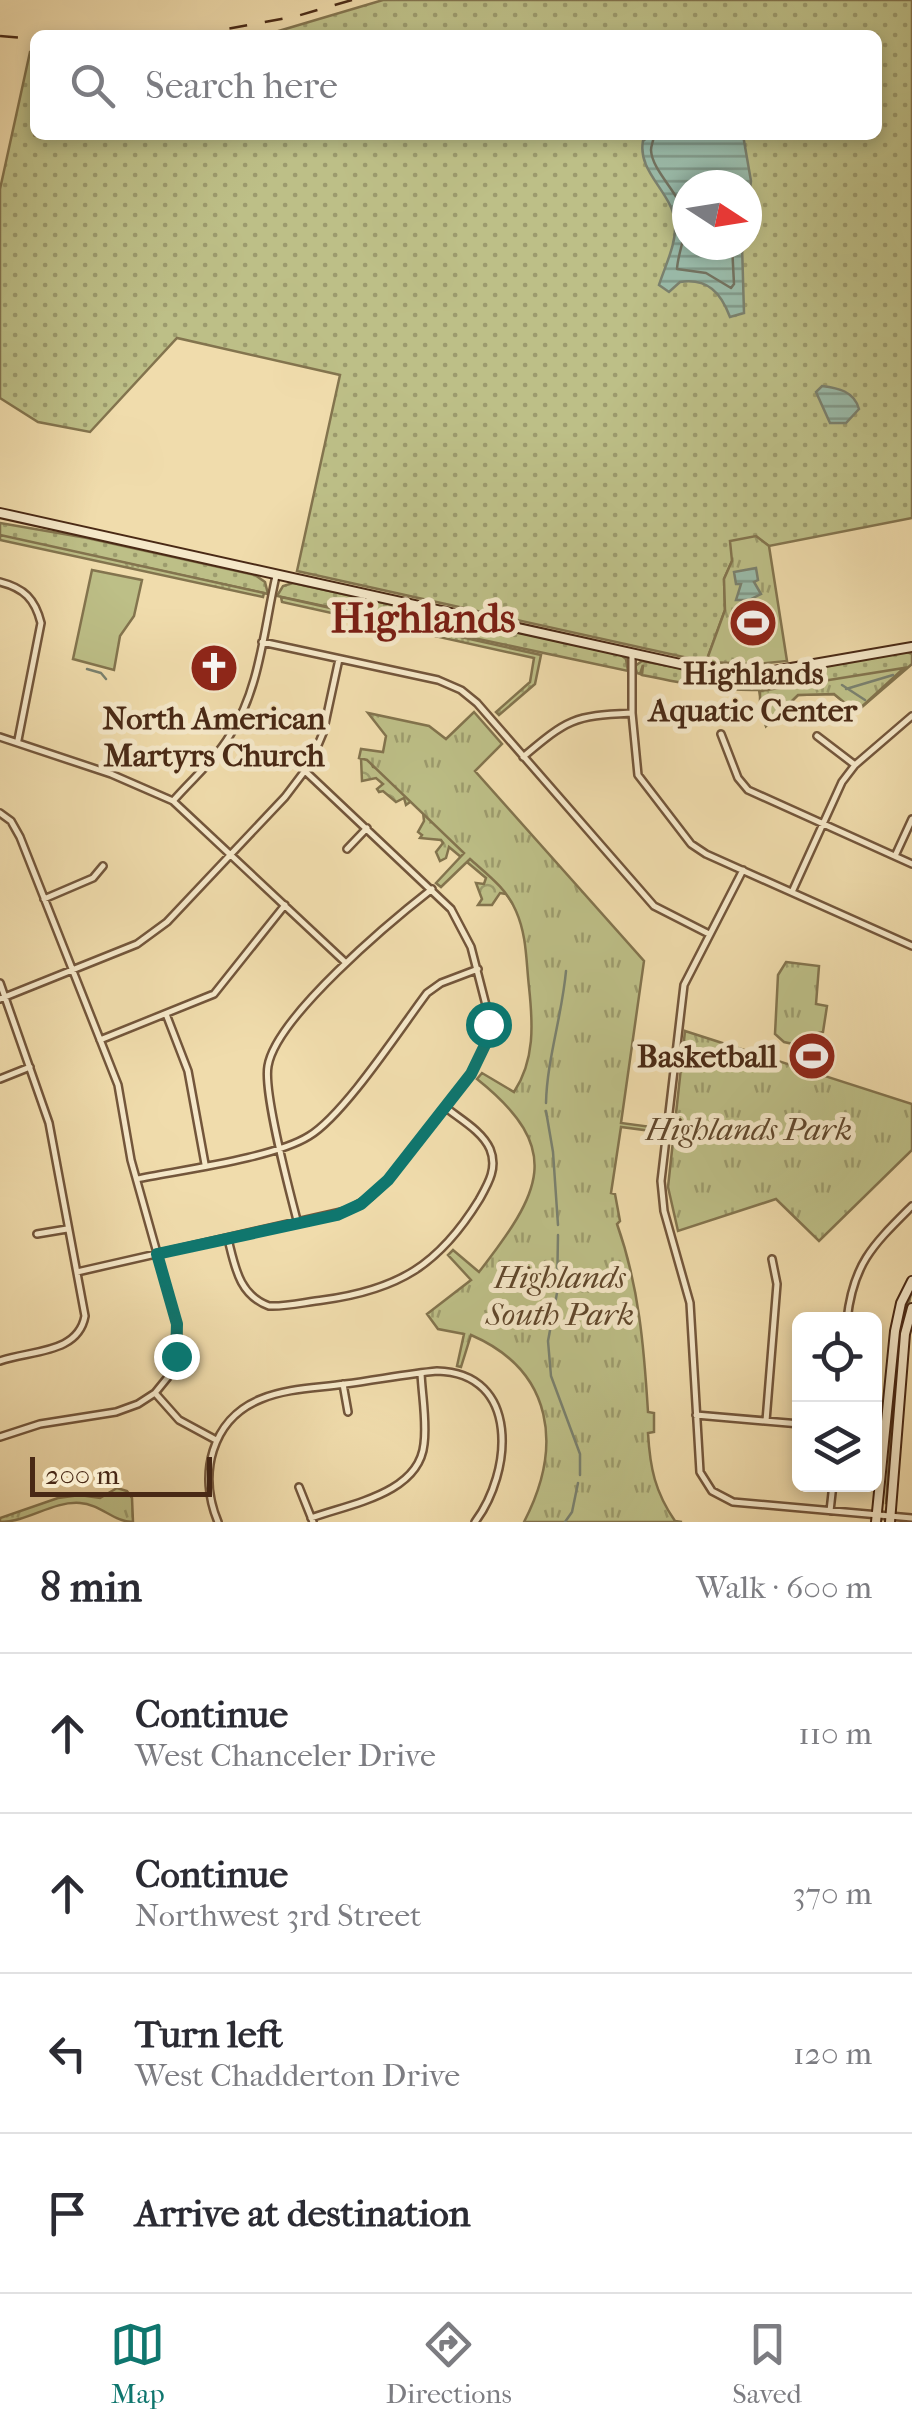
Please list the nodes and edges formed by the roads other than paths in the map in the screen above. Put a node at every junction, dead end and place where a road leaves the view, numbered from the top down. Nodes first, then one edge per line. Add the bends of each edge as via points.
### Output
1 (0, 516) edge
2 (276, 576) junction
3 (0, 582) edge
4 (262, 642) junction
5 (912, 647) edge
6 (632, 654) junction
7 (339, 659) junction
8 (632, 712) junction
9 (912, 716) edge
10 (721, 734) dead end
11 (817, 736) dead end
12 (0, 737) edge
13 (17, 741) junction
14 (523, 757) junction
15 (855, 765) junction
16 (305, 772) junction
17 (173, 801) junction
18 (0, 813) edge
19 (912, 819) edge
20 (823, 824) junction
21 (367, 828) junction
22 (347, 849) dead end
23 (232, 853) junction
24 (895, 856) junction
25 (912, 864) edge
26 (103, 866) dead end
27 (743, 870) junction
28 (432, 889) junction
29 (792, 892) junction
30 (44, 898) junction
31 (285, 905) junction
32 (709, 934) junction
33 (912, 946) edge
34 (346, 963) junction
35 (478, 969) junction
36 (72, 970) junction
37 (0, 983) edge
38 (3, 998) edge
39 (166, 1014) junction
40 (100, 1040) junction
41 (30, 1067) junction
42 (0, 1079) edge
43 (445, 1107) junction
44 (282, 1148) junction
45 (205, 1164) junction
46 (137, 1180) junction
47 (912, 1206) edge
48 (298, 1224) junction
49 (67, 1229) junction
50 (38, 1234) dead end
51 (228, 1239) junction
52 (157, 1254) junction
53 (772, 1259) dead end
54 (77, 1272) junction
55 (912, 1281) edge
56 (912, 1308) edge
57 (849, 1312) edge
58 (0, 1352) edge
59 (2, 1360) edge
60 (420, 1373) junction
61 (343, 1384) junction
62 (155, 1393) junction
63 (348, 1412) dead end
64 (696, 1415) junction
65 (766, 1422) junction
66 (792, 1424) edge
67 (0, 1438) edge
68 (216, 1440) junction
69 (299, 1487) dead end
70 (832, 1492) edge
71 (830, 1511) junction
72 (876, 1518) edge
73 (912, 1518) edge
74 (891, 1519) edge
75 (312, 1520) edge
76 (218, 1522) edge
77 (475, 1522) edge

1 - 2 main road
2 - 4 street
2 - 6 main road
3 - 13 street via 21,589 40,618
4 - 7 street
4 - 17 street via 249,697 232,732
5 - 6 main road via 754,672 712,671
6 - 8 street
7 - 14 street via 452,685 477,703
7 - 16 street via 323,733
8 - 14 street via 568,721
8 - 27 street via 642,782 696,848
9 - 15 street
10 - 20 street via 748,790
11 - 15 street
12 - 13 street
13 - 17 street
14 - 32 street via 654,906
15 - 20 street
16 - 21 street
16 - 23 street
17 - 23 street
18 - 30 street via 10,821
19 - 24 street
20 - 24 street
20 - 29 street
21 - 22 street
21 - 28 street
23 - 31 street
23 - 36 street via 148,938
24 - 25 street
26 - 30 street via 92,878
27 - 29 street
27 - 32 street
28 - 34 street
28 - 35 street via 459,921
29 - 33 street
30 - 36 street
31 - 34 street
31 - 39 street via 220,990
32 - 64 street via 682,994 661,1188 690,1302
34 - 44 street via 271,1054 268,1083
35 - 43 street via 488,1014 485,1045
35 - 44 street via 432,988 325,1124
36 - 38 street
36 - 40 street
37 - 38 street
38 - 41 street
39 - 40 street
39 - 45 street via 188,1071
40 - 46 street via 119,1091
41 - 42 street
41 - 49 street via 48,1122
43 - 48 street via 370,1197 337,1215
43 - 51 street via 482,1137 492,1172 455,1236 416,1271 363,1294 268,1306 244,1290
44 - 45 street
44 - 48 street
45 - 46 street
46 - 52 street
47 - 57 street via 861,1263
48 - 51 street
49 - 50 street
49 - 54 street
51 - 52 street
52 - 54 street
52 - 62 street via 178,1346
53 - 65 street via 778,1284
54 - 59 street via 83,1327 68,1344
55 - 72 main road via 895,1331
56 - 74 main road
58 - 59 street
60 - 61 street
60 - 75 street via 424,1445 415,1470 394,1488
60 - 77 street via 469,1379 499,1416 499,1474
61 - 63 street
61 - 68 street via 264,1397 240,1411
62 - 67 street via 124,1410
62 - 68 street via 179,1420
64 - 65 street
64 - 71 street via 700,1472 720,1496
65 - 66 street
68 - 76 street via 207,1483
69 - 75 street
70 - 71 street
71 - 72 street
72 - 74 street
73 - 74 street

